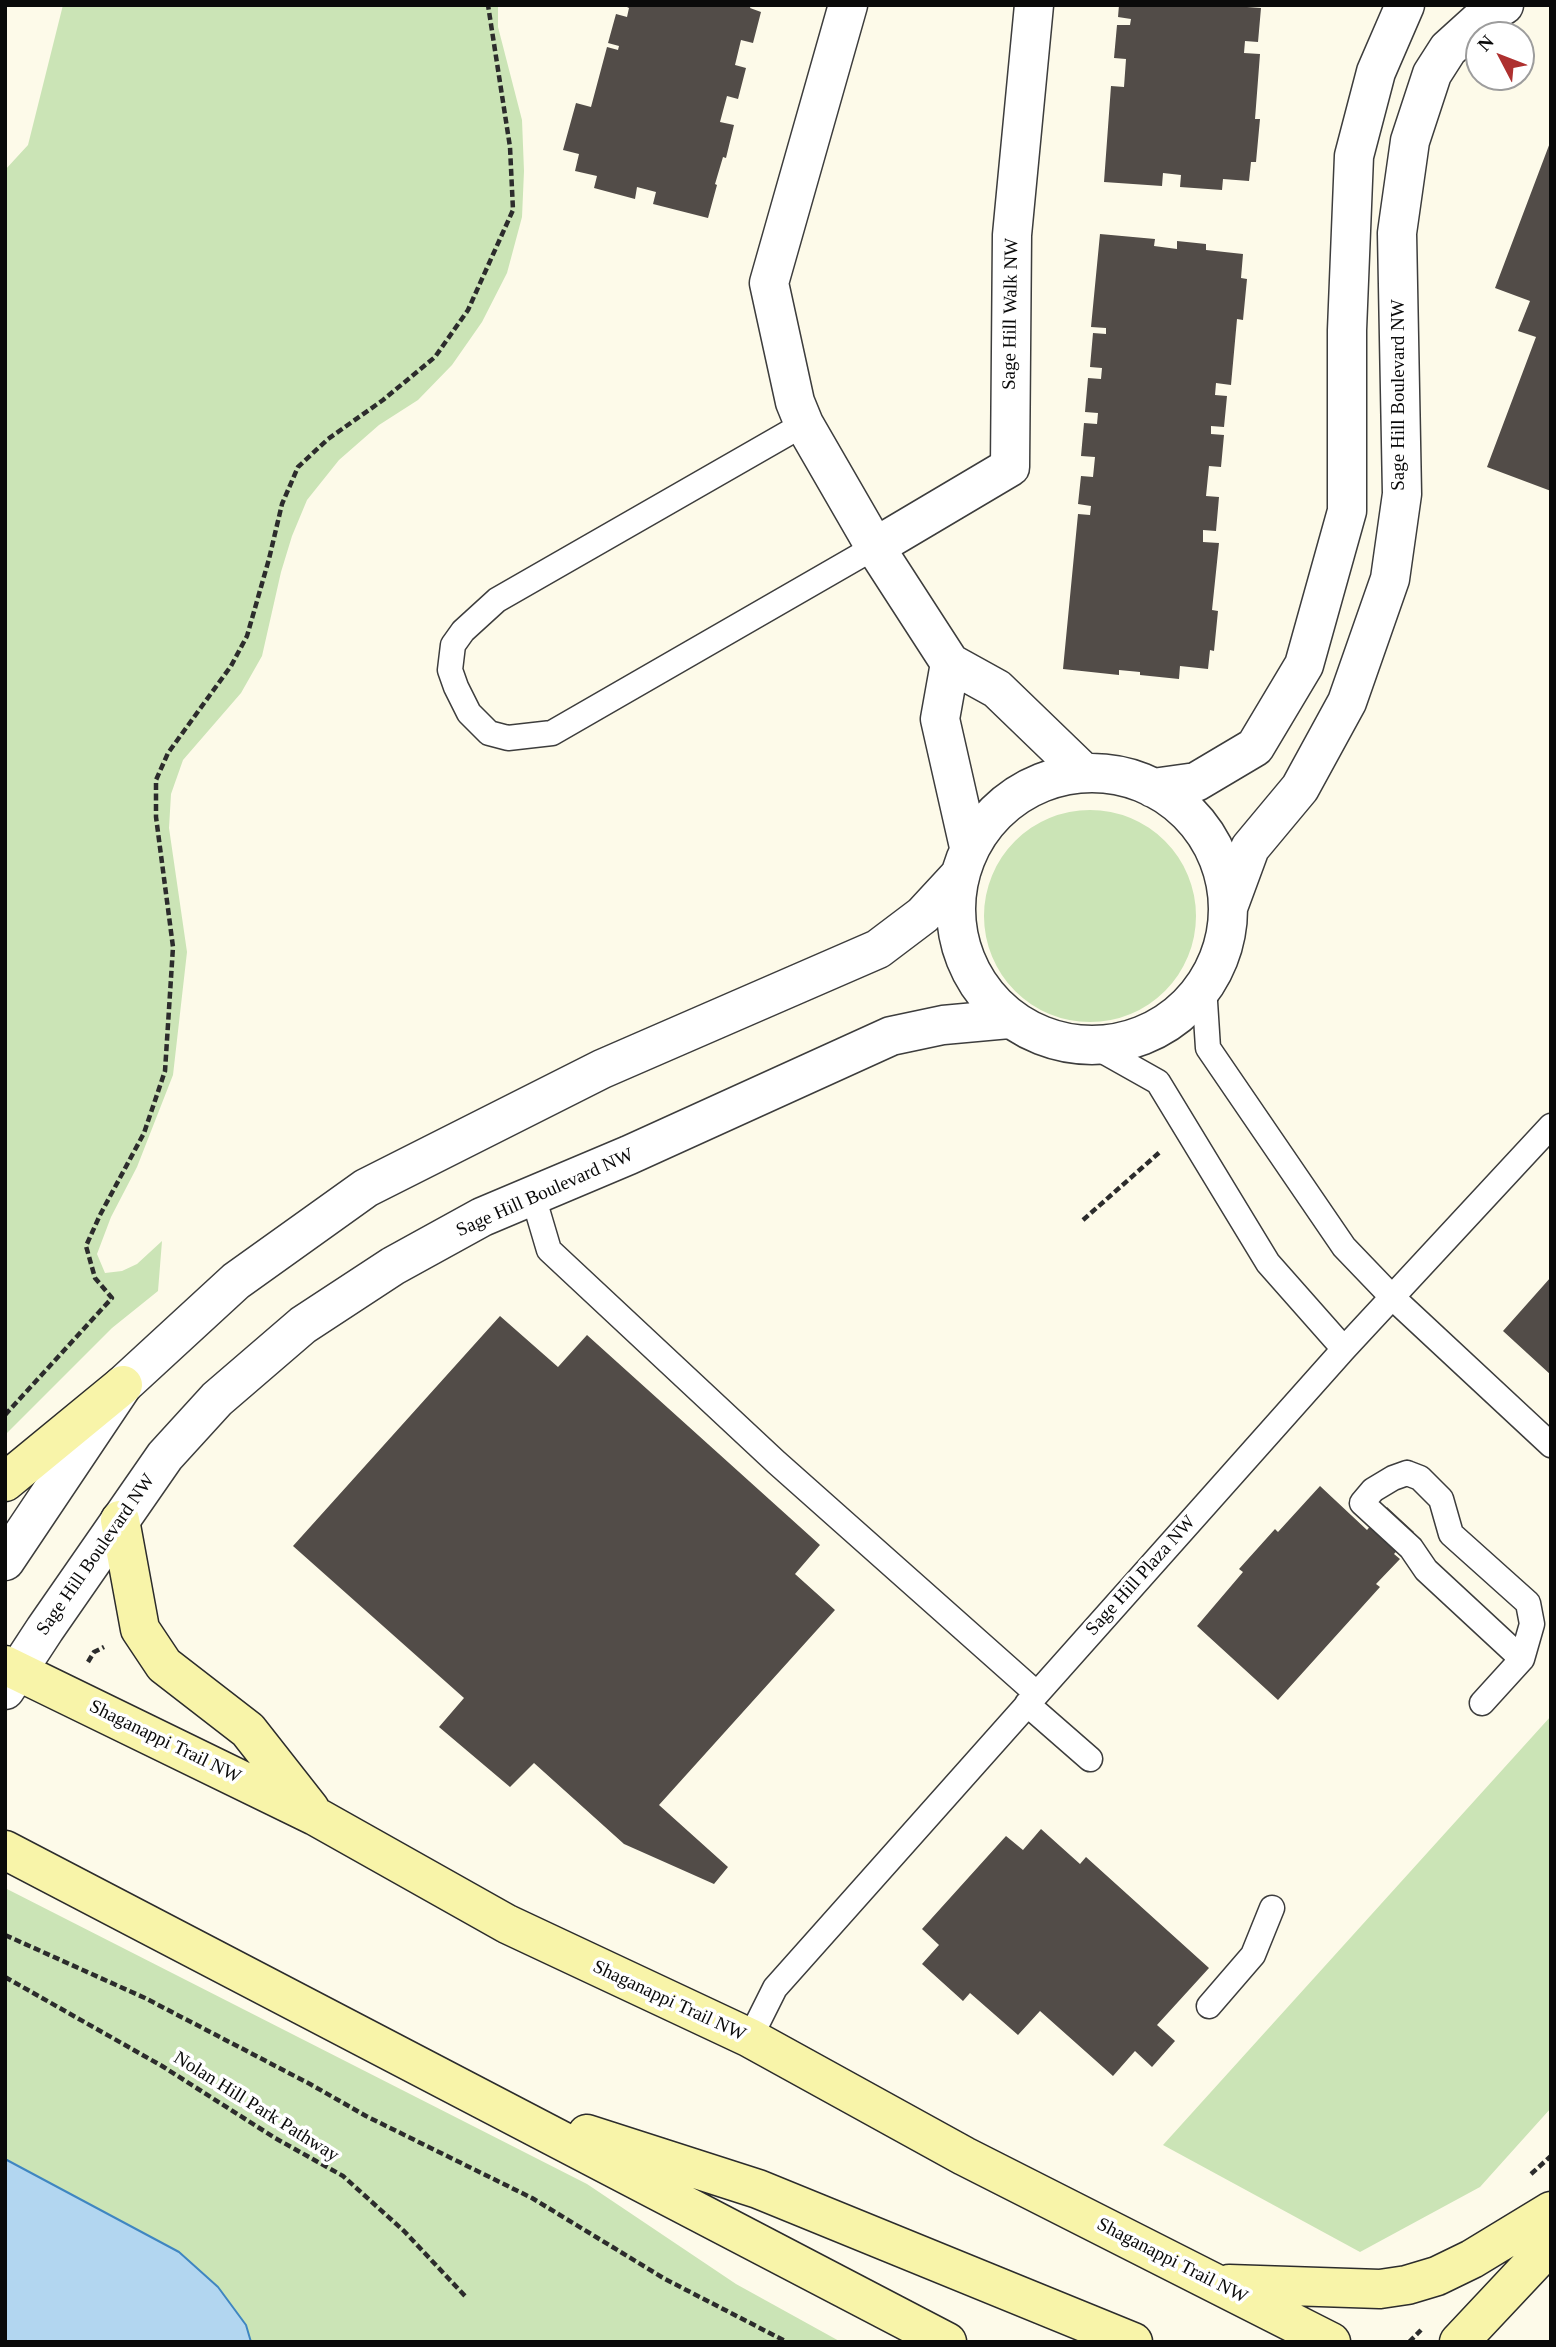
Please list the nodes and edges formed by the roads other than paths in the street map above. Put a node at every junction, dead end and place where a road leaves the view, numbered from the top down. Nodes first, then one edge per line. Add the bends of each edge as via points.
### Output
1 (848, 5) edge
2 (1034, 5) edge
3 (1405, 5) edge
4 (1504, 5) edge
5 (804, 424) junction
6 (875, 547) junction
7 (950, 663) junction
8 (1083, 772) junction
9 (1153, 788) junction
10 (965, 861) junction
11 (1228, 905) junction
12 (1204, 986) junction
13 (1009, 1018) junction
14 (1094, 1046) junction
15 (1551, 1126) edge
16 (533, 1196) junction
17 (1392, 1297) junction
18 (1344, 1349) junction
19 (123, 1385) junction
20 (1551, 1445) edge
21 (5, 1482) edge
22 (120, 1520) junction
23 (5, 1561) edge
24 (1514, 1668) junction
25 (8, 1674) edge
26 (1479, 1675) dead end
27 (1032, 1699) junction
28 (1482, 1703) dead end
29 (1090, 1759) dead end
30 (315, 1816) junction
31 (5, 1850) edge
32 (1272, 1908) dead end
33 (1209, 2006) dead end
34 (750, 2038) junction
35 (488, 2102) junction
36 (1551, 2211) edge
37 (1551, 2244) edge
38 (1216, 2283) junction
39 (947, 2342) edge
40 (1133, 2342) edge
41 (1331, 2342) edge
42 (1460, 2342) edge

1 - 5 street via 769,283
2 - 6 street, Sage Hill Walk NW via 1012,235 1010,467
3 - 9 street via 1376,72 1354,156 1347,330 1348,510 1304,665 1255,747 1196,782
4 - 11 street, Sage Hill Boulevard NW via 1448,48 1432,74 1410,141 1397,233 1402,494 1390,579 1347,702 1300,788 1250,848
5 - 6 street
5 - 6 lane via 497,600 453,645 450,670 469,713 489,733 508,738 552,733
6 - 7 street
7 - 8 street via 997,689
7 - 10 street via 940,719
8 - 9 street via 1130,777
8 - 10 street via 1037,783 997,809
9 - 11 street via 1170,796 1201,825 1221,863
10 - 13 street via 955,893 958,940 976,984
10 - 19 street via 923,915 878,949 602,1069 366,1188 236,1281
11 - 12 street via 1223,948
12 - 14 street via 1174,1018 1136,1038
12 - 17 lane via 1208,1048 1344,1247
13 - 14 street via 1052,1040
13 - 16 street, Sage Hill Boulevard NW via 943,1024 891,1036
14 - 18 lane via 1158,1082 1268,1263
15 - 17 lane, Sage Hill Plaza NW
16 - 22 street, Sage Hill Boulevard NW via 482,1217 393,1266 303,1325 217,1399 165,1456
16 - 27 lane via 549,1250
17 - 18 lane, Sage Hill Plaza NW
17 - 20 lane
18 - 27 lane, Sage Hill Plaza NW
19 - 21 main road
19 - 23 street
22 - 25 street, Sage Hill Boulevard NW
22 - 30 main road via 140,1629 164,1665 248,1730
24 - 24 lane via 1532,1624 1528,1603 1451,1534 1441,1499 1420,1478 1407,1473 1373,1490 1362,1503 1411,1548
24 - 26 lane
24 - 28 lane
25 - 30 main road, Shaganappi Trail NW
27 - 29 lane
27 - 34 lane, Sage Hill Plaza NW via 775,1988
30 - 34 main road, Shaganappi Trail NW via 507,1924
31 - 35 main road
32 - 33 lane via 1253,1955
34 - 38 main road, Shaganappi Trail NW via 964,2156
35 - 39 main road
35 - 40 main road via 758,2189
36 - 38 main road via 1437,2276 1407,2285 1380,2289
37 - 42 main road
38 - 41 main road, Shaganappi Trail NW

